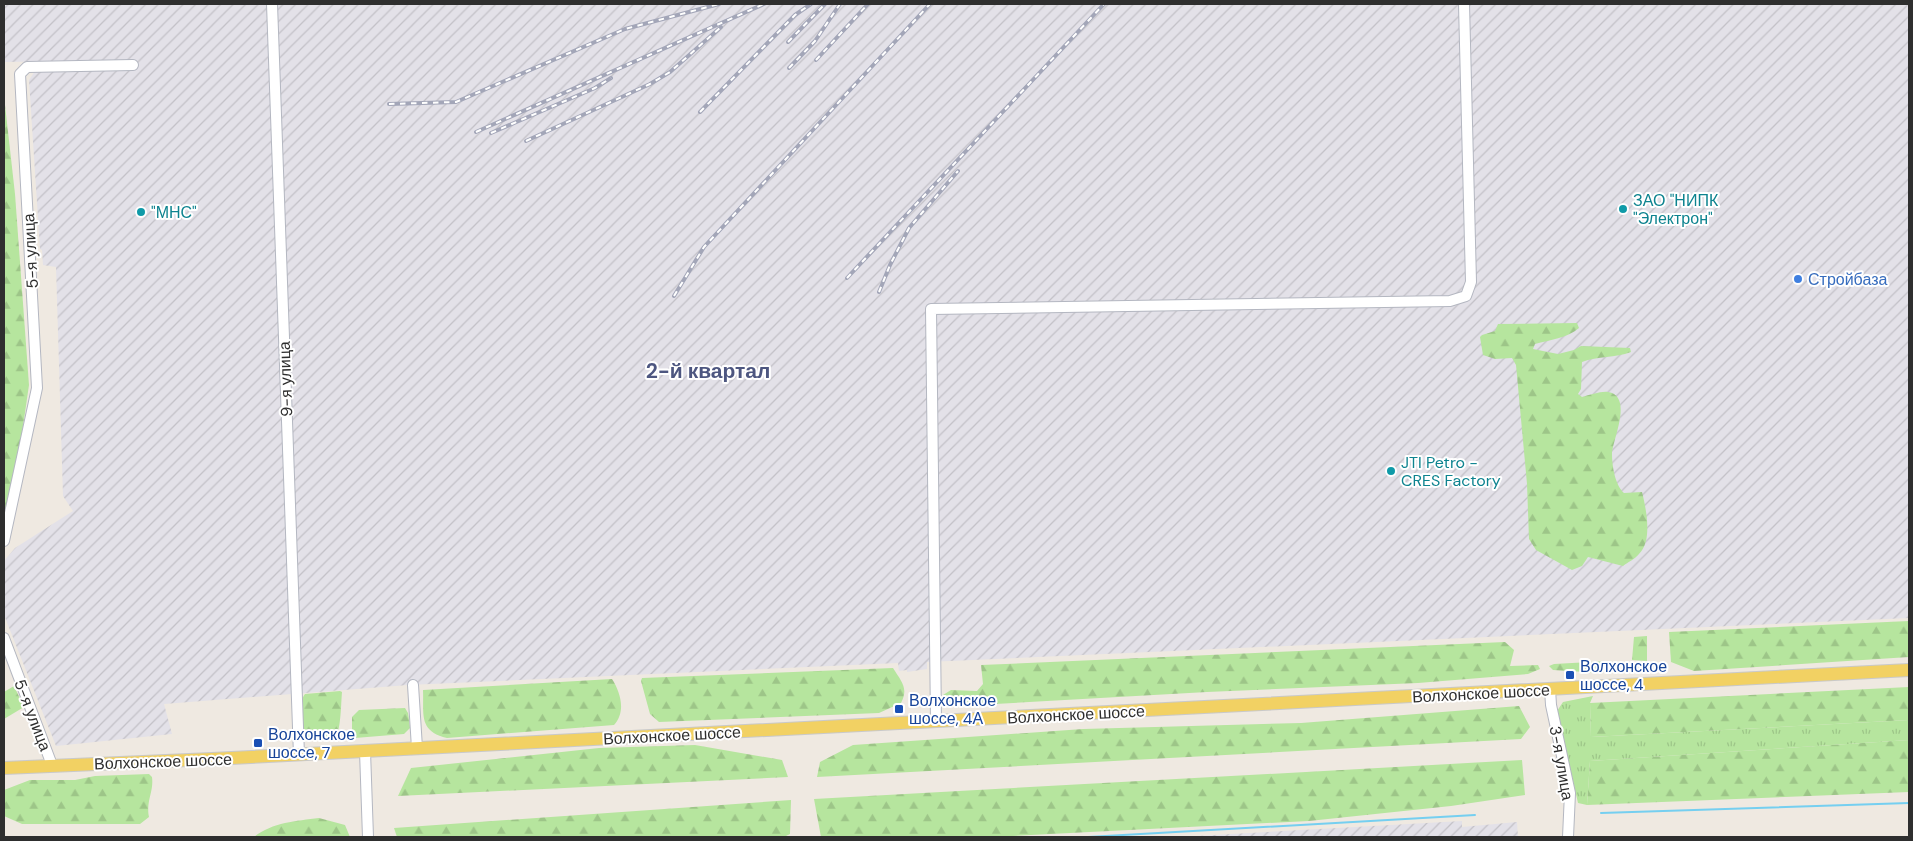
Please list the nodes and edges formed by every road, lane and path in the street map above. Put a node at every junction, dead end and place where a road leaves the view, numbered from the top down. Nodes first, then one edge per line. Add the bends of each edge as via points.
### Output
1 (272, 4) edge
2 (1464, 4) edge
3 (133, 65) dead end
4 (4, 541) edge
5 (4, 638) edge
6 (1909, 670) edge
7 (413, 685) dead end
8 (1550, 689) junction
9 (936, 721) junction
10 (417, 748) junction
11 (365, 751) junction
12 (299, 755) junction
13 (52, 765) junction
14 (4, 768) edge
15 (368, 837) edge
16 (1568, 837) edge

1 - 12 street, 9-я улица
2 - 9 street via 1471,282 1466,296 1450,301 931,309
3 - 4 street, 5-я улица via 27,67 20,74 37,388
5 - 13 street, 5-я улица
6 - 8 main road, Волхонское шоссе
7 - 10 street
8 - 9 main road, Волхонское шоссе
8 - 16 street, 3-я улица via 1570,793
9 - 10 main road, Волхонское шоссе
10 - 11 main road, Волхонское шоссе
11 - 12 main road, Волхонское шоссе
11 - 15 street
12 - 13 main road, Волхонское шоссе
13 - 14 main road, Волхонское шоссе

